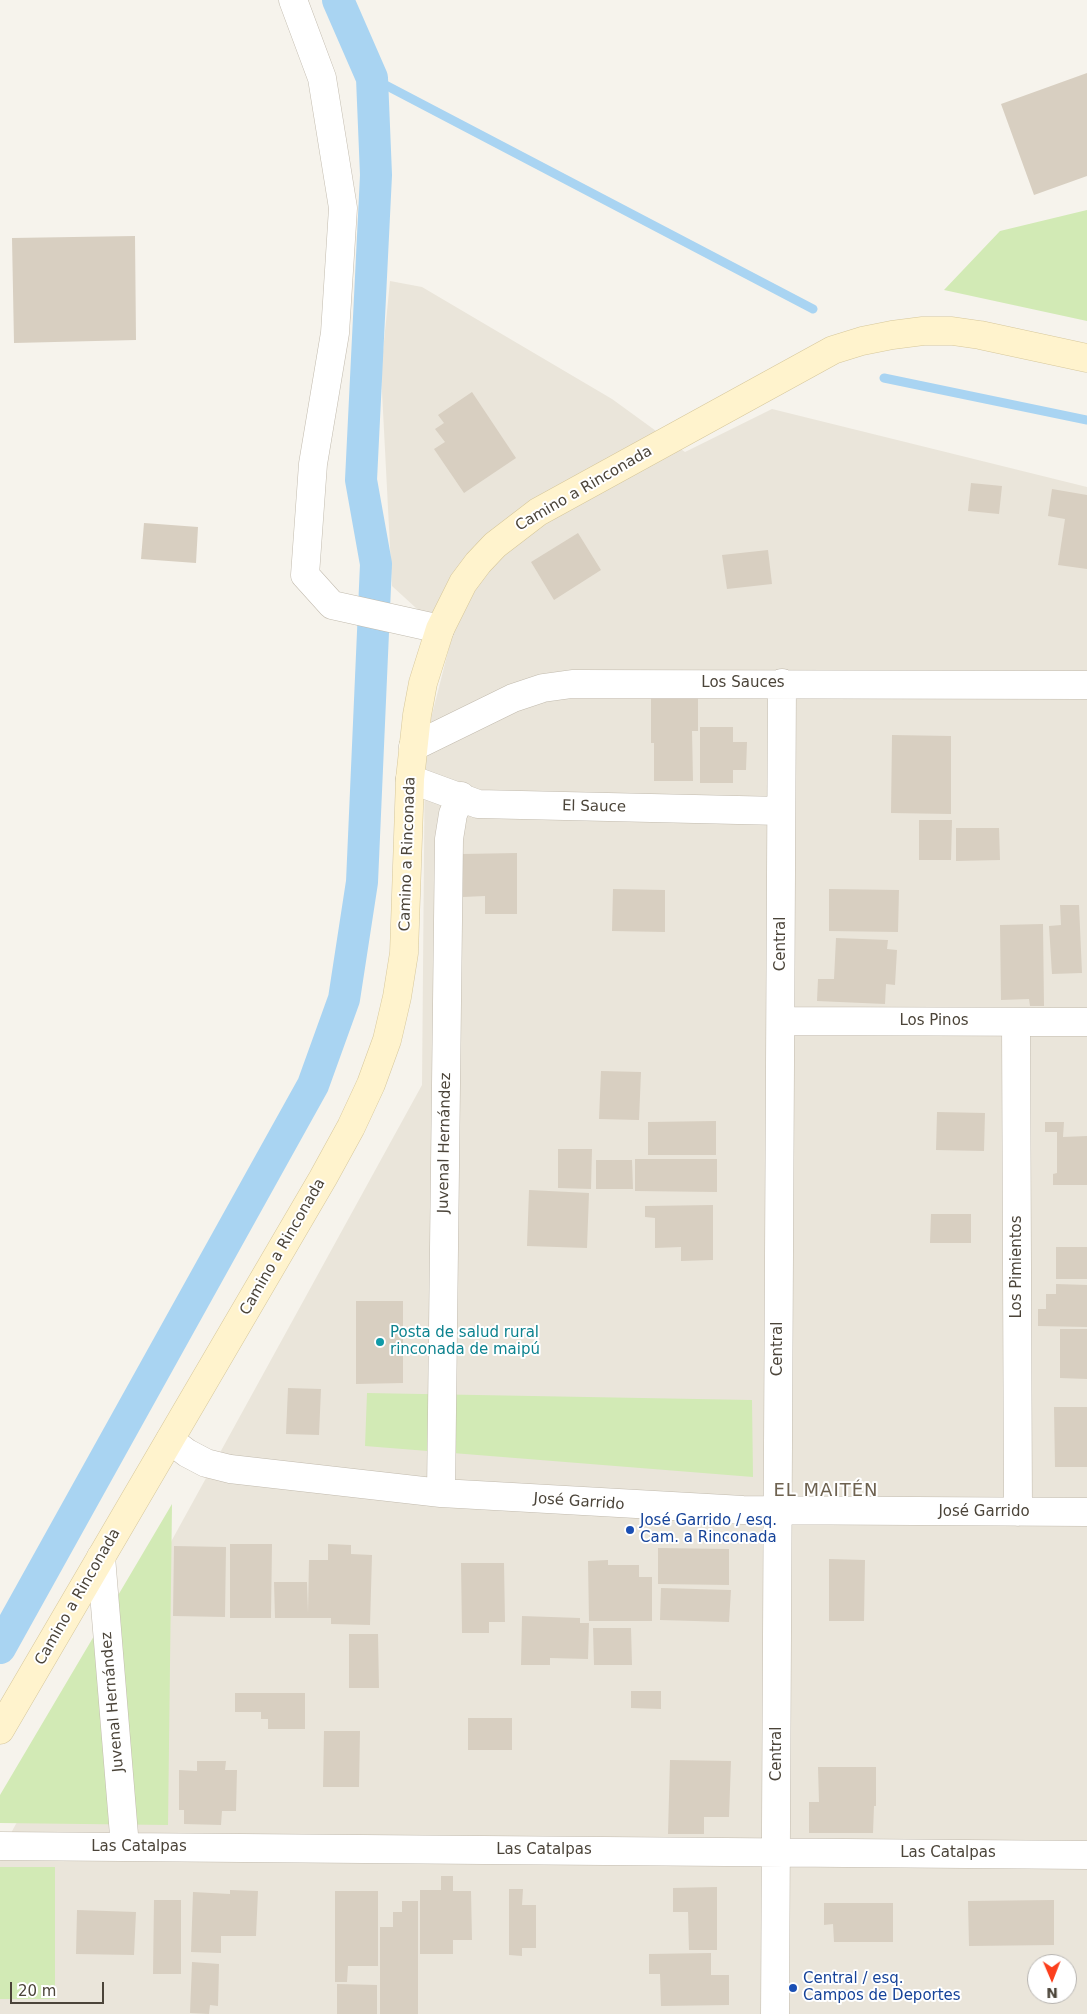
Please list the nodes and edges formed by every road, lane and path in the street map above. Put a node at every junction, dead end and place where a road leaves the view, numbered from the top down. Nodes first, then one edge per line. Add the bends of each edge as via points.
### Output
1 (293, 0) edge
2 (1087, 358) edge
3 (440, 629) junction
4 (782, 683) junction
5 (1087, 685) edge
6 (413, 747) junction
7 (410, 779) junction
8 (460, 796) junction
9 (781, 811) junction
10 (780, 1021) junction
11 (1016, 1022) junction
12 (1087, 1022) edge
13 (170, 1440) junction
14 (440, 1493) junction
15 (777, 1510) junction
16 (1018, 1512) junction
17 (1087, 1512) edge
18 (101, 1557) junction
19 (0, 1730) edge
20 (0, 1846) edge
21 (125, 1846) junction
22 (776, 1852) junction
23 (1087, 1854) edge
24 (775, 2014) edge

1 - 3 street via 322,78 343,208 335,333 313,464 305,576 332,604
2 - 3 street, Camino a Rinconada via 980,334 952,331 892,334 833,350 526,521 478,563 463,582
3 - 6 street, Camino a Rinconada via 423,683
4 - 5 street, Los Sauces
4 - 6 street, Los Sauces via 602,683 543,688 513,698
4 - 9 street, Central
6 - 7 street, Camino a Rinconada
7 - 8 street, El Sauce
7 - 13 street, Camino a Rinconada via 404,953 387,1040 371,1084 324,1178
8 - 9 street, El Sauce via 478,804
8 - 14 street, Juvenal Hernández via 449,839
9 - 10 street, Central
10 - 11 street, Los Pinos
10 - 15 street, Central
11 - 12 street, Los Pinos
11 - 16 street, Los Pimientos
13 - 14 street, José Garrido via 206,1463 224,1468
13 - 18 street, Camino a Rinconada
14 - 15 street, José Garrido
15 - 16 street, José Garrido
15 - 22 street, Central
16 - 17 street, José Garrido
18 - 19 street, Camino a Rinconada
18 - 21 street, Juvenal Hernández
20 - 21 street, Las Catalpas
21 - 22 street, Las Catalpas
22 - 23 street, Las Catalpas
22 - 24 street, Central

